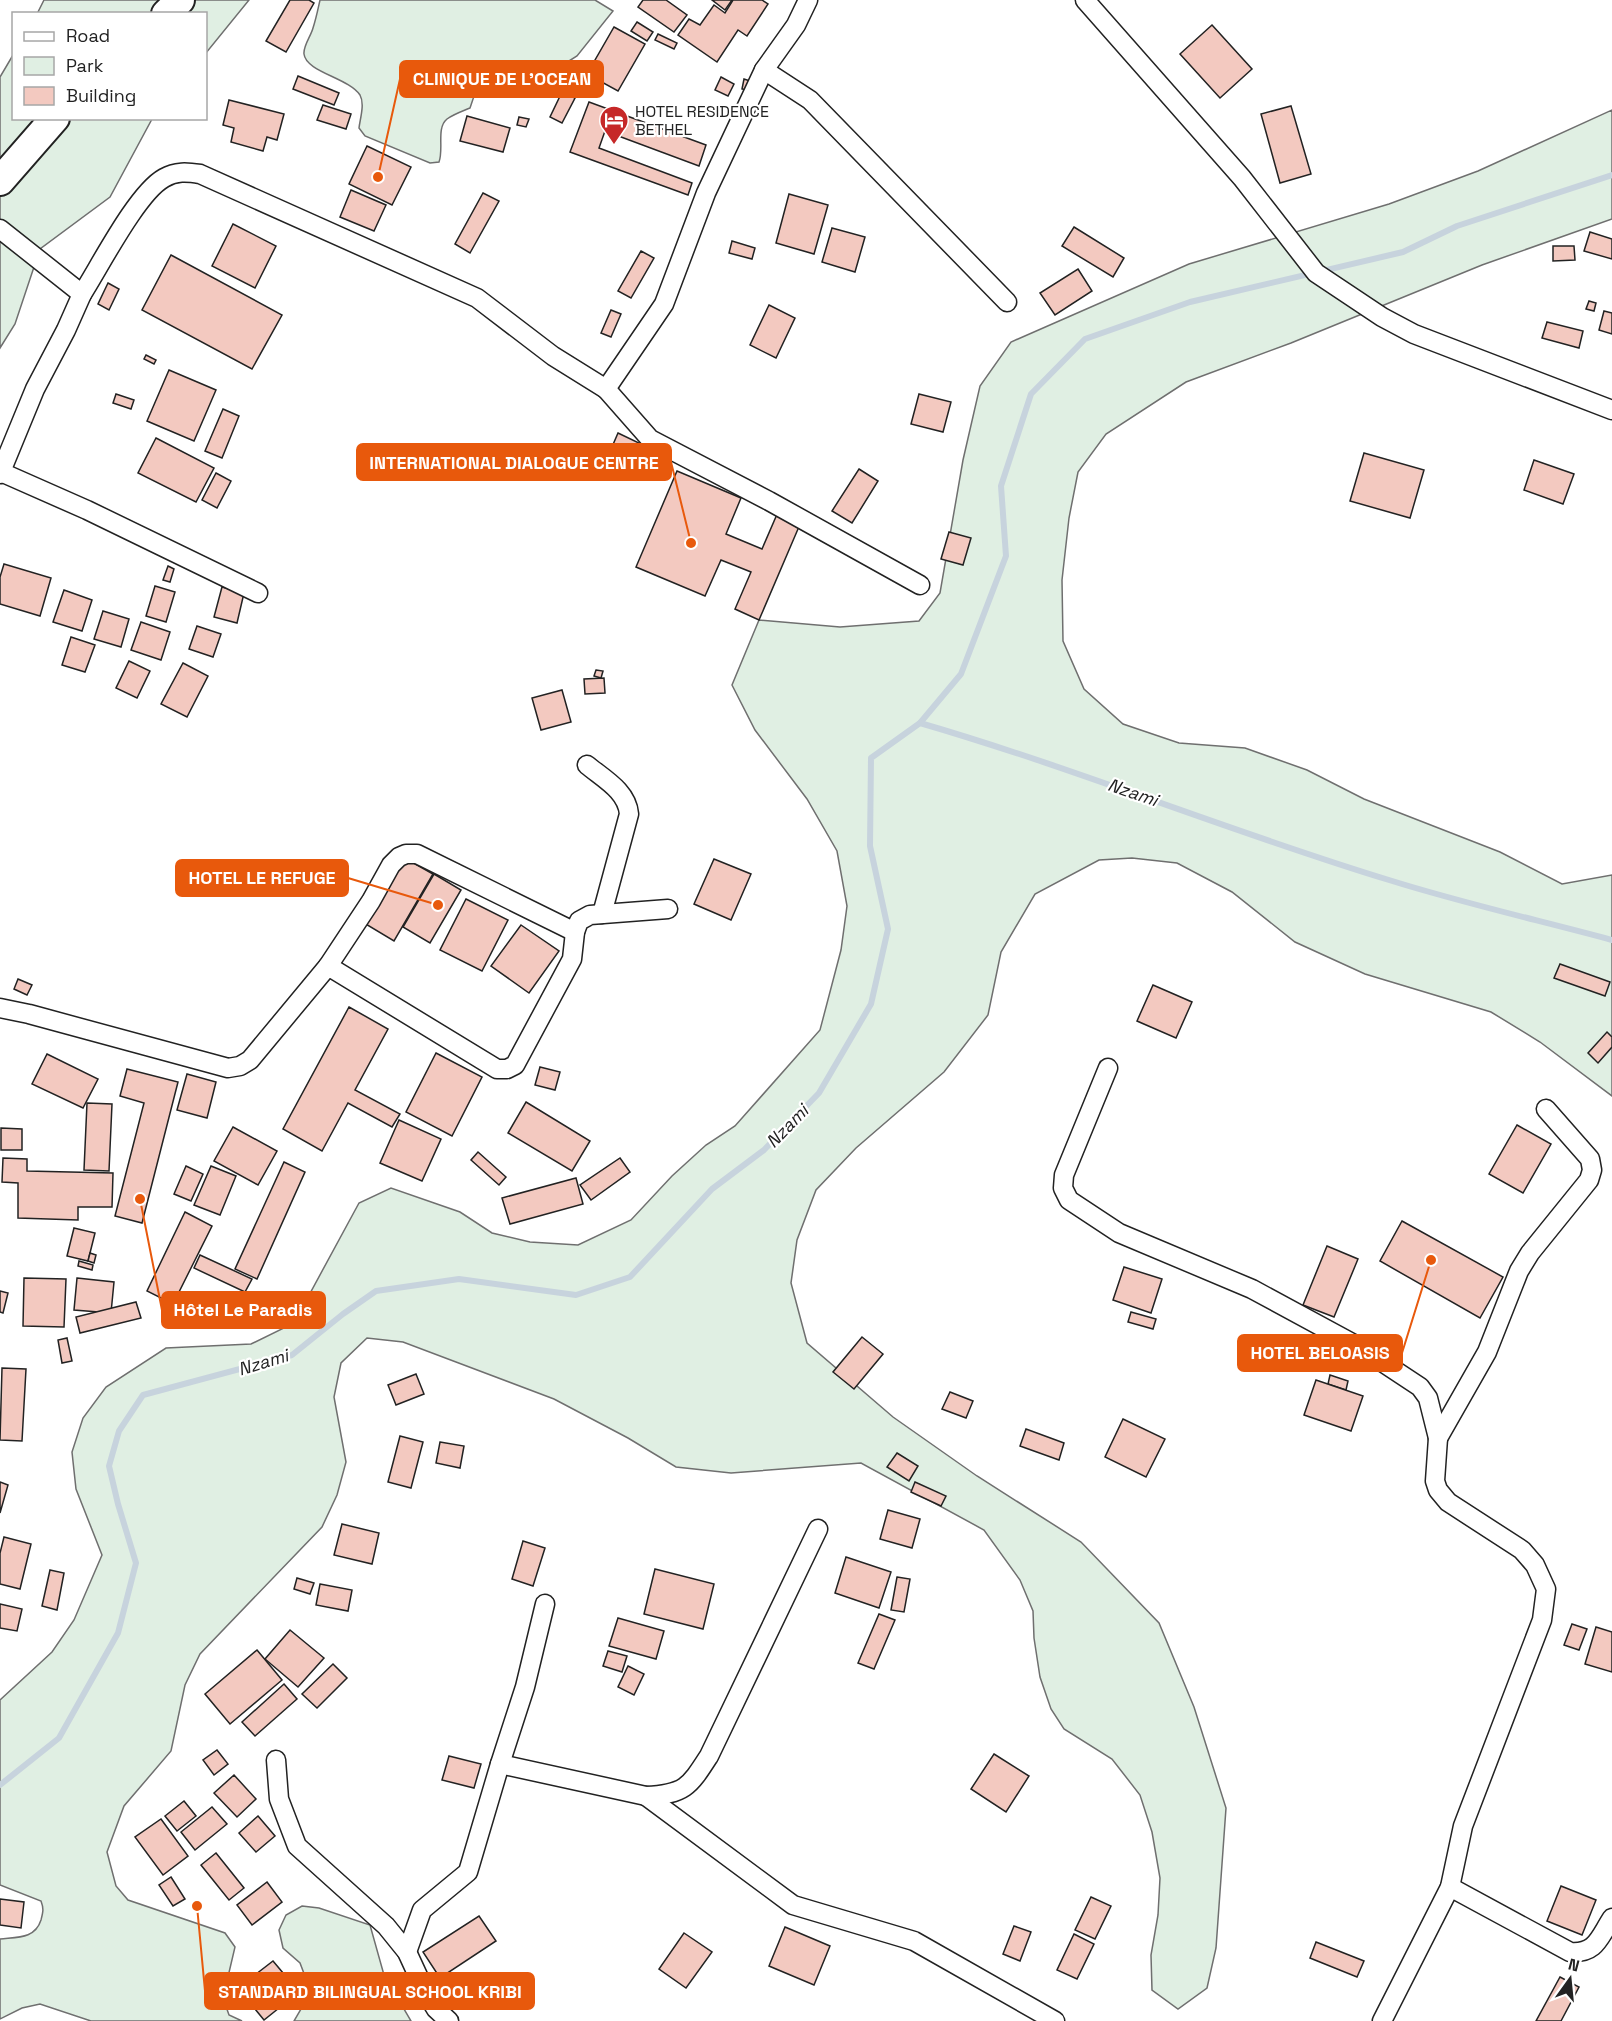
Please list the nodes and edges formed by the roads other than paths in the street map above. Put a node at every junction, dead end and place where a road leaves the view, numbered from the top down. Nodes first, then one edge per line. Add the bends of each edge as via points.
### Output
1 (180, 0) edge
2 (808, 0) edge
3 (1089, 1) edge
4 (168, 12) edge
5 (764, 70) junction
6 (53, 120) edge
7 (0, 181) edge
8 (0, 229) edge
9 (82, 294) junction
10 (1007, 302) dead end
11 (606, 389) junction
12 (1612, 410) edge
13 (0, 473) edge
14 (920, 585) dead end
15 (258, 593) dead end
16 (587, 765) dead end
17 (668, 909) dead end
18 (602, 914) junction
19 (575, 932) junction
20 (328, 966) junction
21 (0, 1008) edge
22 (1108, 1068) dead end
23 (1546, 1108) dead end
24 (1438, 1438) junction
25 (818, 1529) dead end
26 (545, 1604) dead end
27 (276, 1760) dead end
28 (500, 1764) junction
29 (646, 1796) junction
30 (1450, 1887) junction
31 (1612, 1918) edge
32 (407, 1952) junction
33 (449, 2021) edge
34 (1055, 2021) edge
35 (1382, 2021) edge

1 - 4 highway
2 - 5 street via 796,25
3 - 12 street via 1242,178 1316,273 1382,317 1414,333
5 - 10 street via 810,100
5 - 11 street via 706,193 664,304
6 - 7 highway
8 - 9 street
9 - 11 street via 140,201 163,178 182,172 200,174 477,298 553,356
9 - 13 street via 35,389
11 - 14 street via 650,438
13 - 15 street via 87,510
16 - 18 street via 623,795 630,814
17 - 18 street
18 - 19 street via 583,917
19 - 20 street via 417,854 406,854 391,865
19 - 20 street via 572,959 515,1065 507,1069 497,1069
20 - 21 street via 250,1060 228,1068
22 - 24 street via 1064,1175 1063,1188 1069,1200 1119,1233 1252,1289 1361,1348 1420,1387 1428,1398
23 - 24 street via 1590,1159 1589,1180 1525,1262 1487,1352
24 - 30 street via 1438,1490 1448,1502 1522,1550 1535,1565 1546,1589 1542,1620 1464,1826
25 - 29 street via 709,1756 682,1790
26 - 28 street via 525,1687
27 - 32 street via 279,1799 297,1846 386,1926
28 - 29 street
28 - 32 street via 468,1872 422,1910
29 - 34 street via 793,1905 914,1941
30 - 31 street via 1570,1952 1583,1953 1594,1947
30 - 35 street
32 - 33 street via 424,1991

